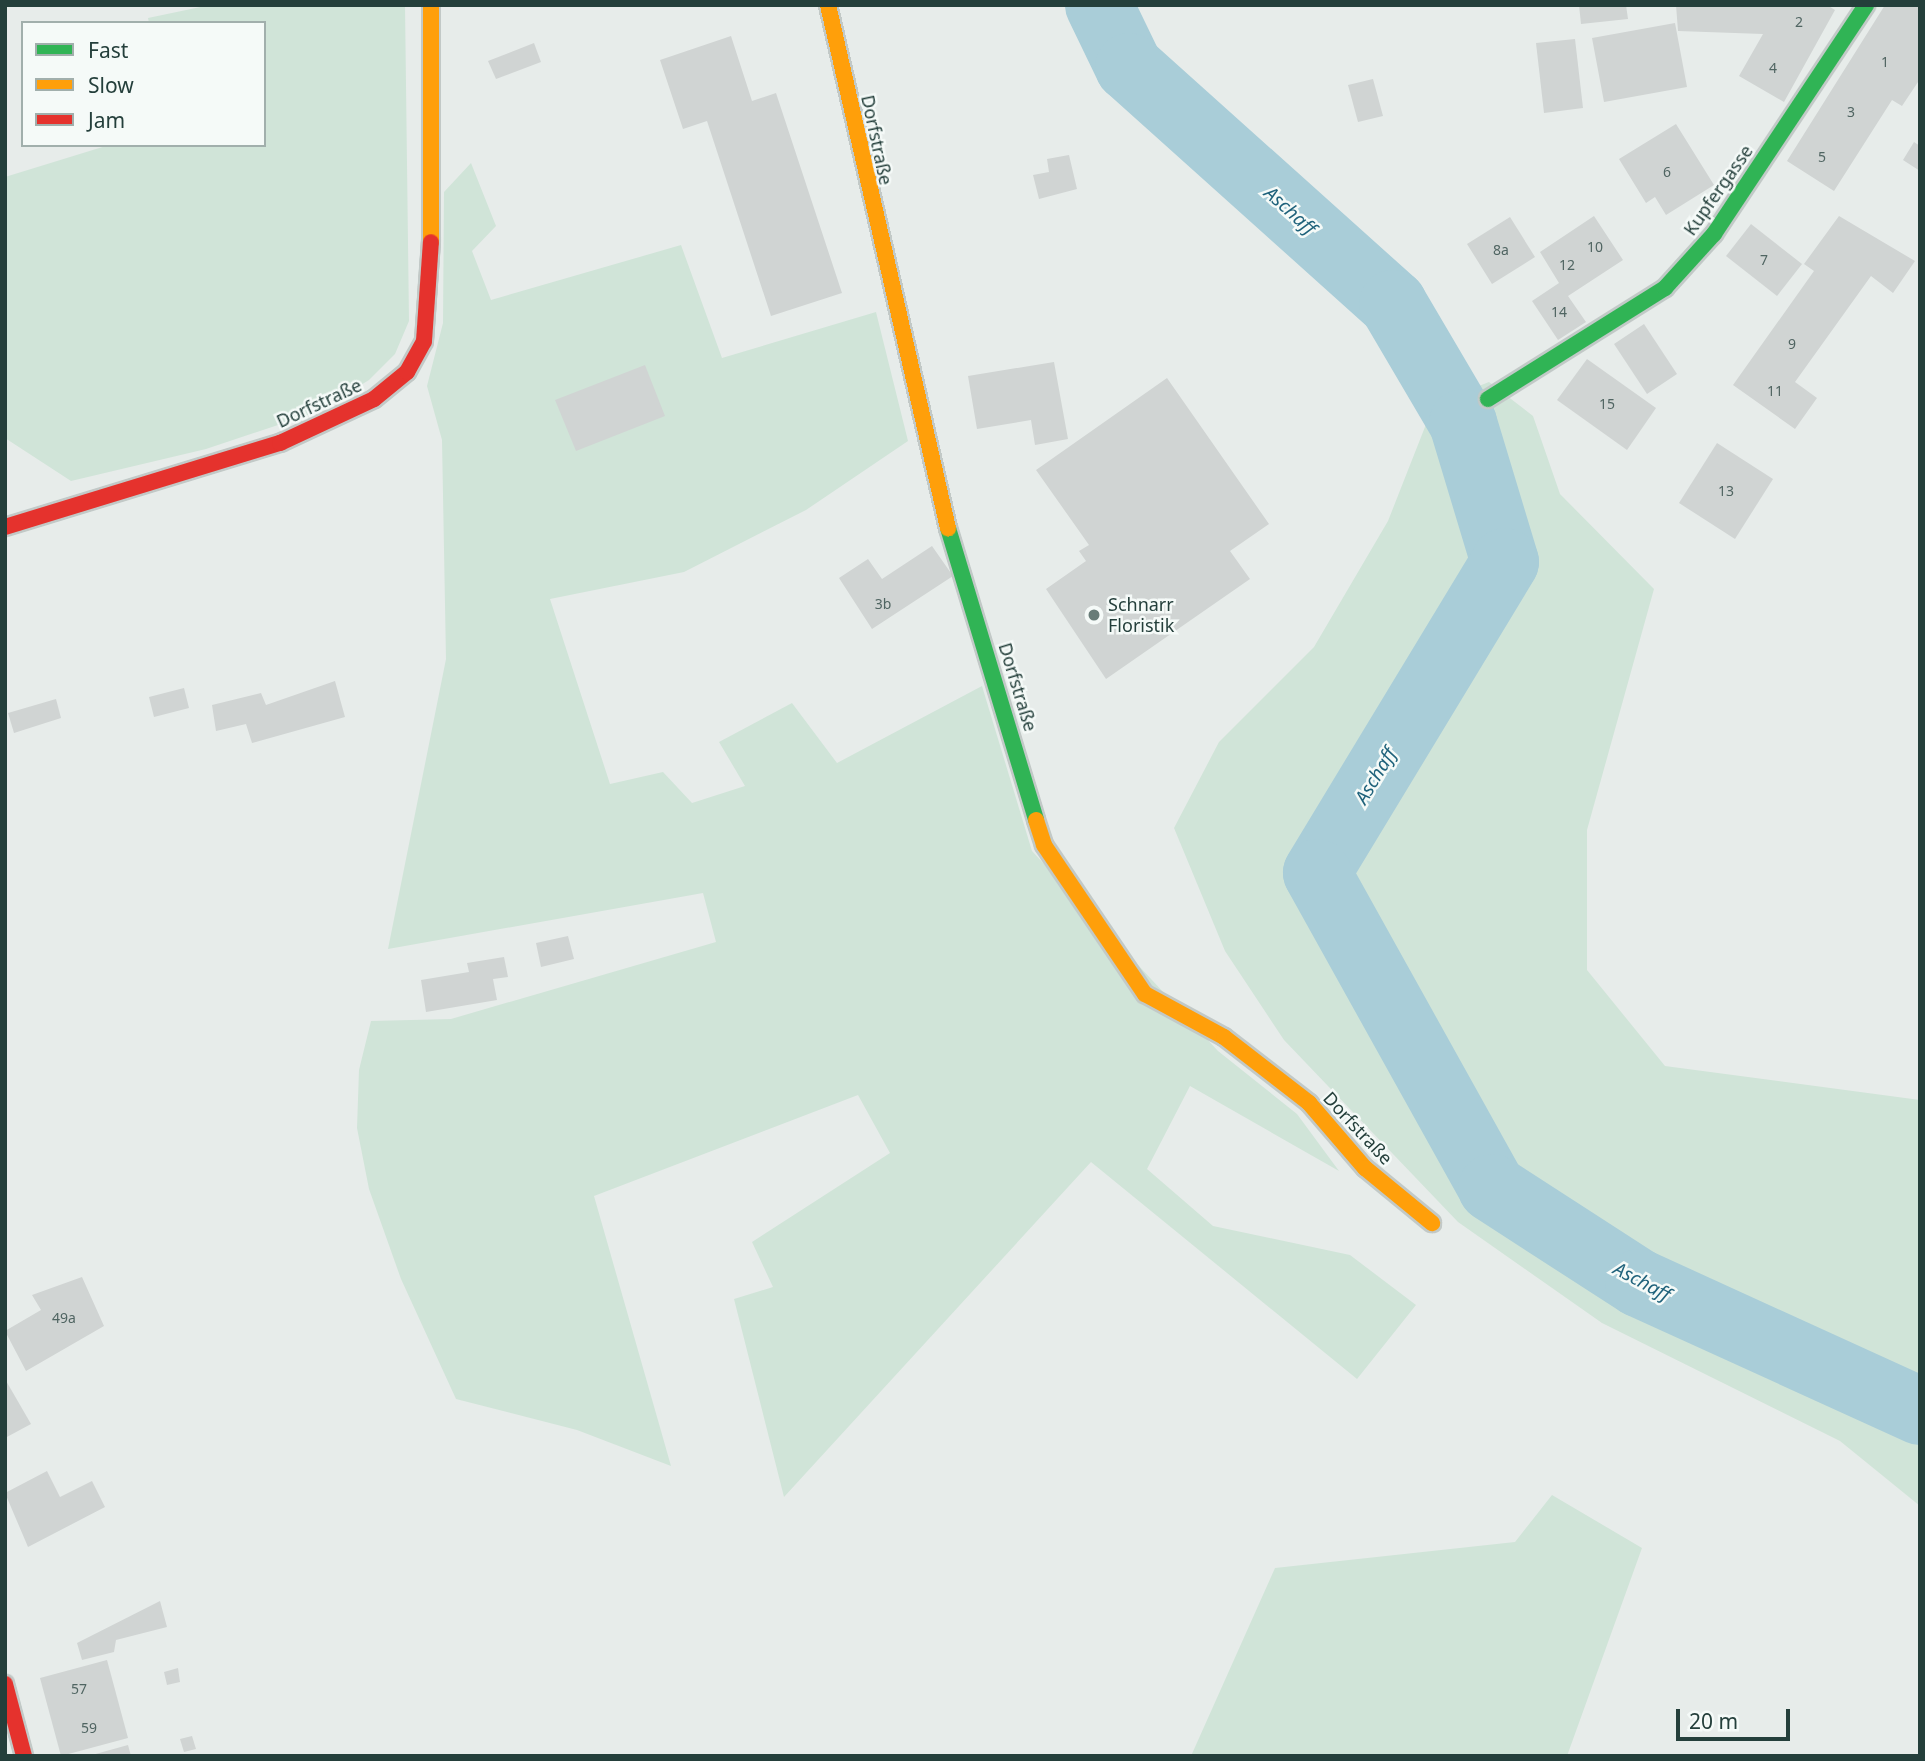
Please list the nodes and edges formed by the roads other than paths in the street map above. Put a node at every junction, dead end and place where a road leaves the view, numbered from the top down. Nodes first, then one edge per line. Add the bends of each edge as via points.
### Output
1 (431, 5) edge
2 (828, 5) edge
3 (1866, 5) edge
4 (1488, 399) dead end
5 (5, 527) edge
6 (1432, 1223) dead end
7 (5, 1684) edge
8 (24, 1756) edge

1 - 5 street, Dorfstraße via 431,288 424,341 407,372 374,399 280,443
2 - 6 street, Dorfstraße via 946,522 1044,845 1145,994 1224,1037 1309,1103 1365,1168
3 - 4 street, Kupfergasse via 1714,233 1665,288
7 - 8 street

